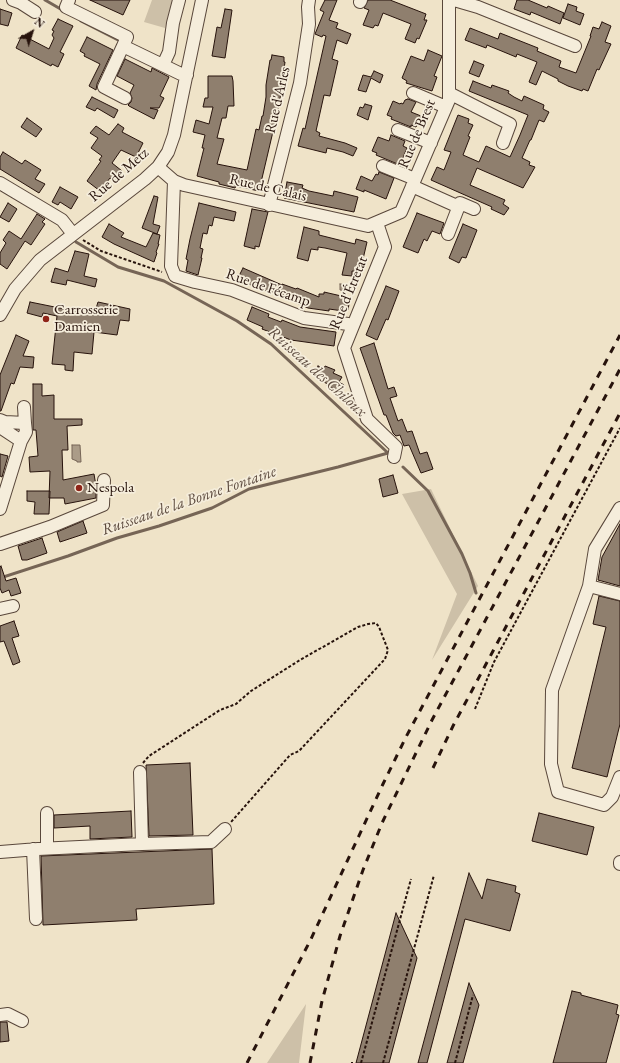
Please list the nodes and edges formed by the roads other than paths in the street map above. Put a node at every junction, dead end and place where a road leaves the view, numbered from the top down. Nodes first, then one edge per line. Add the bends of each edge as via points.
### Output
1 (13, 0) edge
2 (69, 0) edge
3 (179, 0) edge
4 (202, 0) edge
5 (309, 0) edge
6 (449, 0) edge
7 (454, 0) edge
8 (479, 4) edge
9 (35, 12) dead end
10 (123, 46) junction
11 (574, 46) dead end
12 (163, 65) junction
13 (187, 75) junction
14 (414, 93) dead end
15 (449, 93) junction
16 (125, 98) dead end
17 (446, 107) junction
18 (398, 130) dead end
19 (431, 143) junction
20 (503, 143) dead end
21 (383, 166) dead end
22 (158, 167) junction
23 (174, 181) junction
24 (414, 182) junction
25 (0, 183) edge
26 (269, 205) junction
27 (459, 207) junction
28 (474, 209) dead end
29 (377, 223) junction
30 (73, 234) junction
31 (448, 234) dead end
32 (0, 315) edge
33 (352, 326) junction
34 (24, 407) dead end
35 (0, 420) edge
36 (25, 423) junction
37 (0, 428) edge
38 (21, 441) junction
39 (394, 457) dead end
40 (104, 480) dead end
41 (0, 508) edge
42 (620, 508) edge
43 (0, 544) edge
44 (589, 586) junction
45 (620, 594) edge
46 (13, 606) dead end
47 (0, 610) edge
48 (140, 772) road end
49 (620, 777) edge
50 (47, 813) dead end
51 (225, 829) road end
52 (142, 844) junction
53 (47, 848) junction
54 (33, 849) junction
55 (0, 852) edge
56 (36, 919) dead end
57 (0, 1015) edge
58 (22, 1021) dead end

1 - 9 street
2 - 10 street via 66,7 128,37
3 - 12 street via 169,52
4 - 13 street, Rue de Metz
5 - 26 street, Rue d'Arles via 309,24 300,83
6 - 15 street, Rue de Brest
7 - 8 street
8 - 11 street
10 - 12 street
10 - 16 street via 104,87
12 - 13 street
13 - 22 street, Rue de Metz via 174,135 168,152
14 - 17 street
15 - 17 street, Rue de Brest
15 - 20 street, Rue de Brest via 510,124
17 - 19 street, Rue de Brest
18 - 19 street
19 - 24 street, Rue de Brest
21 - 24 street
22 - 23 street, Rue de Calais
22 - 30 street, Rue de Metz
23 - 26 street, Rue de Calais
23 - 33 street, Rue de Fécamp via 171,266 175,276 232,290 304,318
24 - 27 street, Rue de Brest
24 - 29 street, Rue de Brest via 401,212
25 - 30 street via 62,220
26 - 29 street, Rue de Calais via 368,226
27 - 28 street, Rue de Brest via 460,203
27 - 31 street
29 - 33 street, Rue d'Étretat via 385,247
30 - 32 street, Rue de Metz via 26,274
33 - 39 street, Rue d'Étretat via 344,348 367,419 396,447
34 - 36 street
35 - 36 street
36 - 38 street via 26,432
37 - 38 street
38 - 41 street
40 - 43 street via 103,505
42 - 44 street via 595,550
44 - 45 street
44 - 49 street via 552,690 551,764 558,792 604,805 612,797
46 - 47 street
48 - 52 street
50 - 53 street
51 - 52 street via 210,842
52 - 53 street
53 - 54 street
54 - 55 street
54 - 56 street
57 - 58 street via 8,1014

